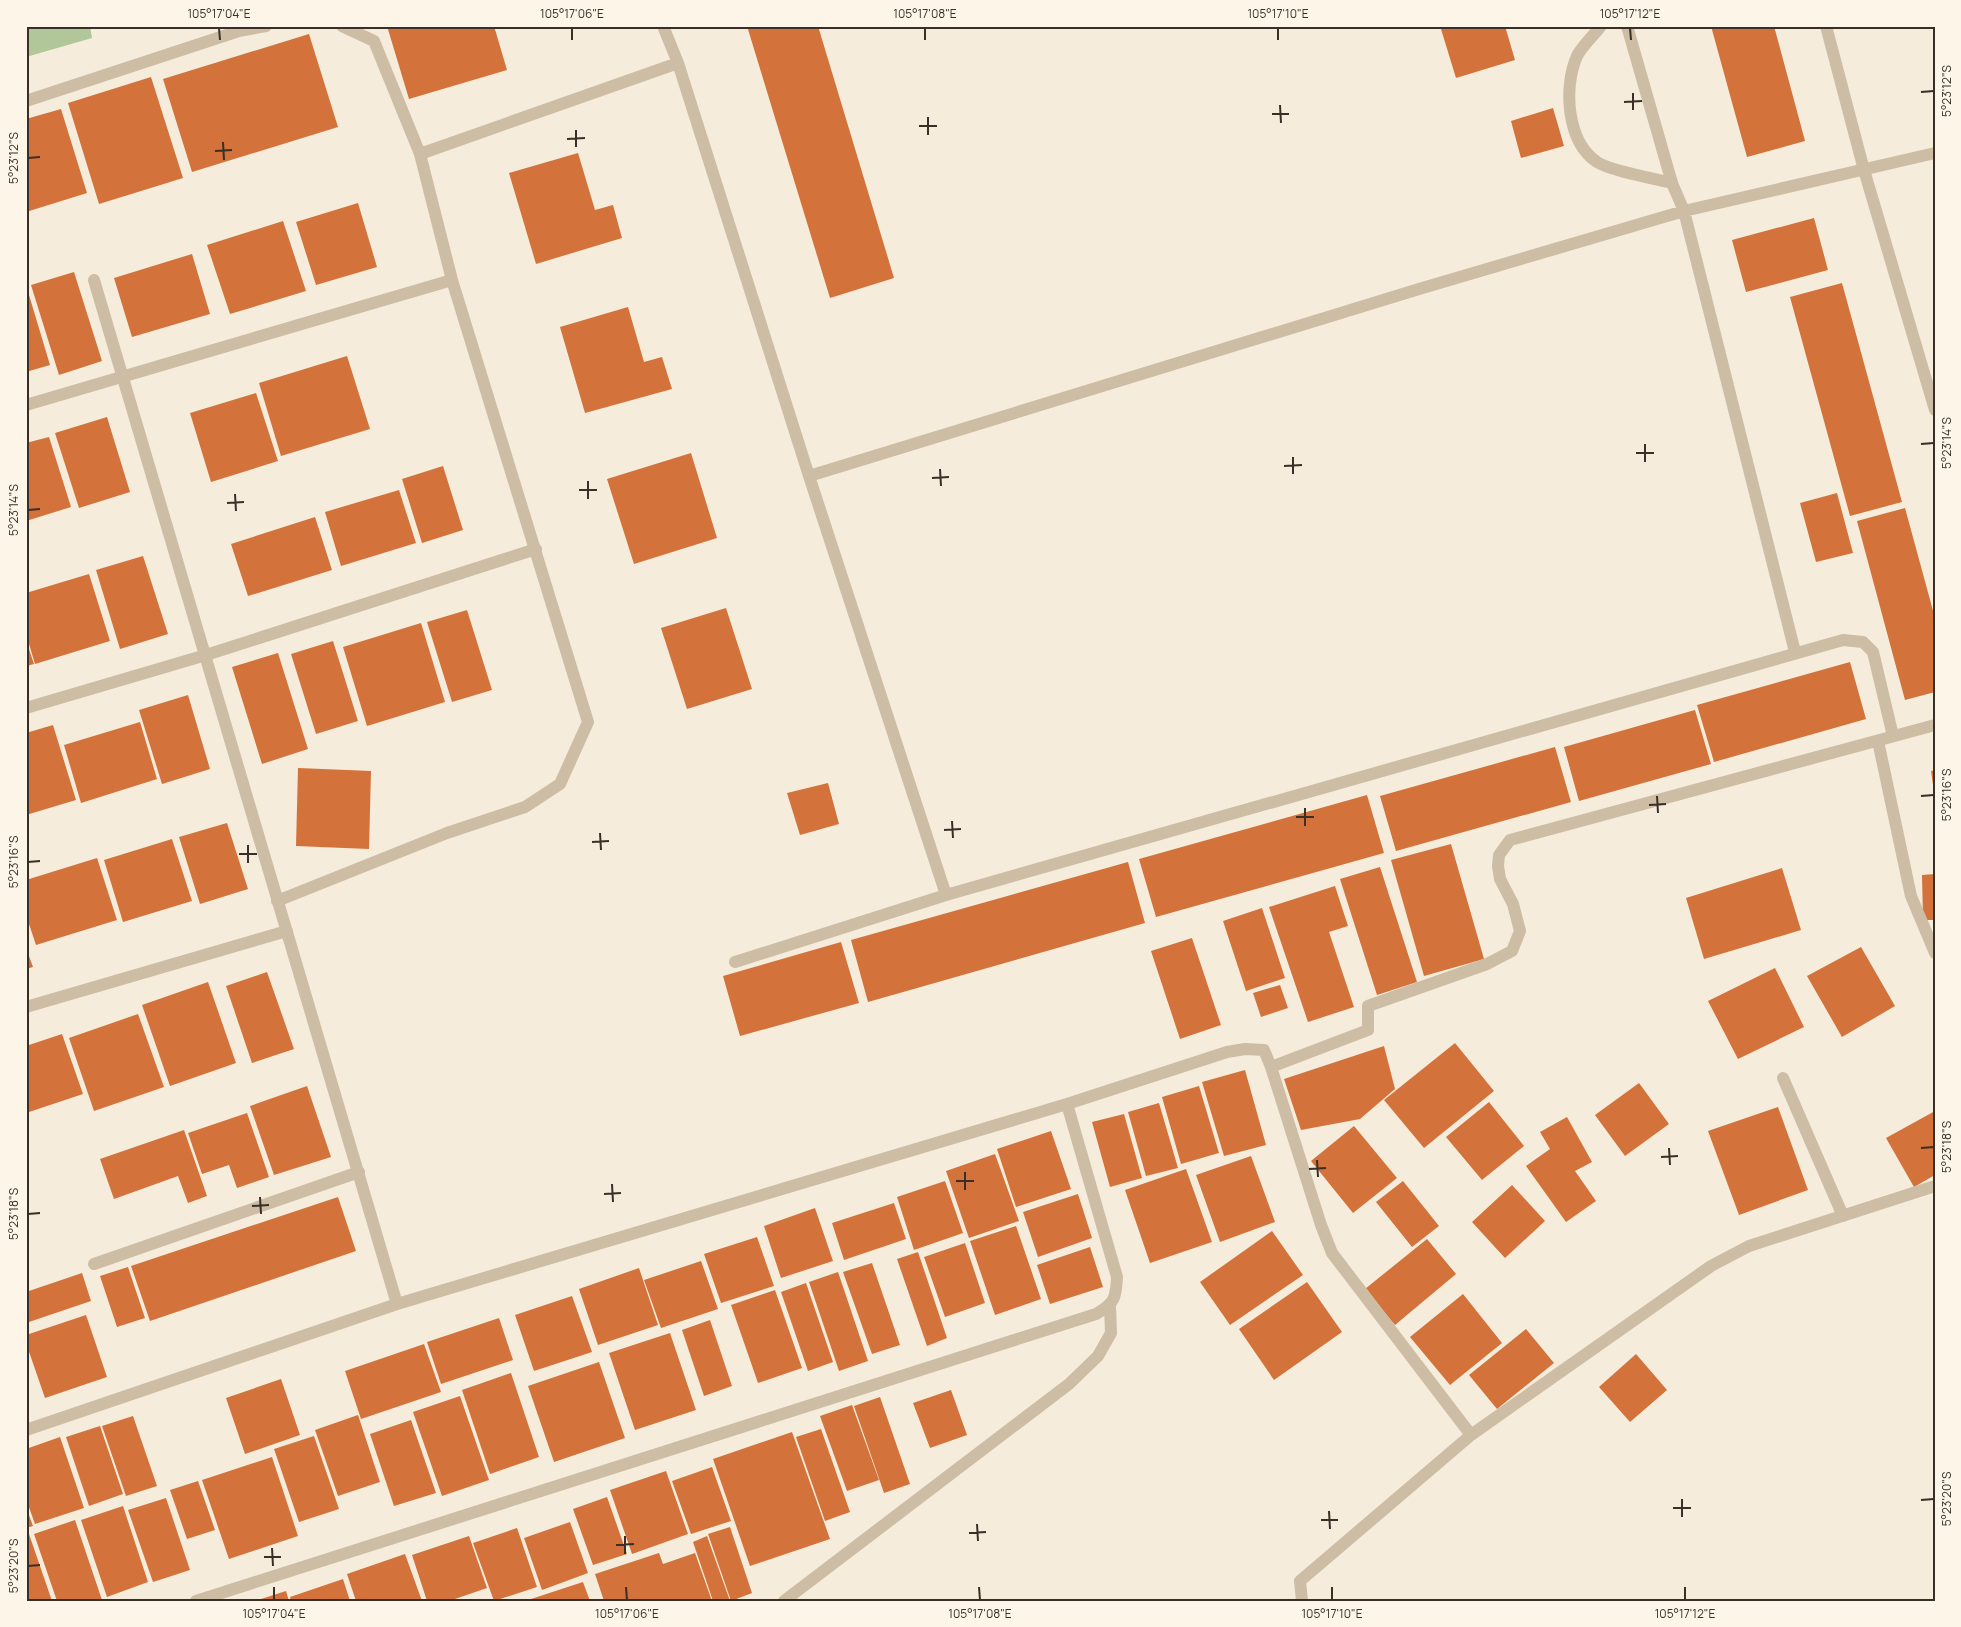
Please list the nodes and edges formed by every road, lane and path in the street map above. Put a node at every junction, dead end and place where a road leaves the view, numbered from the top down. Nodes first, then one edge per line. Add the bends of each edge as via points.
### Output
1 (266, 26) edge
2 (342, 26) edge
3 (663, 26) edge
4 (1601, 26) edge
5 (1627, 26) edge
6 (1826, 26) edge
7 (678, 63) junction
8 (26, 101) edge
9 (1935, 152) edge
10 (420, 154) junction
11 (1864, 170) junction
12 (1672, 183) junction
13 (1684, 211) junction
14 (94, 280) dead end
15 (452, 280) junction
16 (122, 378) junction
17 (26, 405) edge
18 (1935, 410) edge
19 (809, 476) junction
20 (536, 549) junction
21 (1795, 652) junction
22 (206, 655) junction
23 (26, 708) edge
24 (1935, 725) edge
25 (1893, 736) junction
26 (1878, 741) junction
27 (946, 895) junction
28 (277, 901) junction
29 (287, 931) junction
30 (1935, 953) edge
31 (735, 962) dead end
32 (26, 1007) edge
33 (1271, 1067) junction
34 (1783, 1078) dead end
35 (1067, 1104) junction
36 (358, 1172) junction
37 (1935, 1186) edge
38 (1844, 1216) junction
39 (94, 1264) dead end
40 (397, 1304) junction
41 (1110, 1306) junction
42 (26, 1430) edge
43 (1471, 1435) junction
44 (196, 1601) edge
45 (784, 1601) edge
46 (1302, 1601) edge

1 - 8 street via 239,31
2 - 10 street via 374,41
3 - 7 street
4 - 12 street via 1578,54 1572,72 1571,113 1583,151 1599,164
5 - 12 street
6 - 11 street
7 - 10 street
7 - 19 street
9 - 11 street
10 - 15 street
11 - 13 street
11 - 18 street
12 - 13 street
13 - 19 street
13 - 21 street
14 - 16 street
15 - 16 street
15 - 20 street
16 - 17 street
16 - 22 street
19 - 27 street
20 - 22 street
20 - 28 street via 588,722 560,784 525,807 447,833
21 - 25 street via 1843,640 1863,642 1873,652
21 - 27 street
22 - 23 street
22 - 28 street
24 - 25 street
25 - 26 street
26 - 30 street via 1911,896
26 - 33 street via 1510,840 1499,855 1498,866 1500,880 1513,904 1520,931 1512,951 1487,964 1368,1006 1368,1030
27 - 31 street
28 - 29 street
29 - 32 street
29 - 36 street
33 - 35 street via 1264,1050 1227,1052
33 - 43 street via 1320,1225 1332,1253
34 - 38 street
35 - 40 street
35 - 41 street via 1117,1277 1116,1295
36 - 39 street
36 - 40 street
37 - 38 street
38 - 43 street via 1749,1246 1711,1266
40 - 42 street
41 - 44 street via 1096,1314
41 - 45 street via 1111,1333 1098,1356 1069,1384
43 - 46 street via 1300,1581

